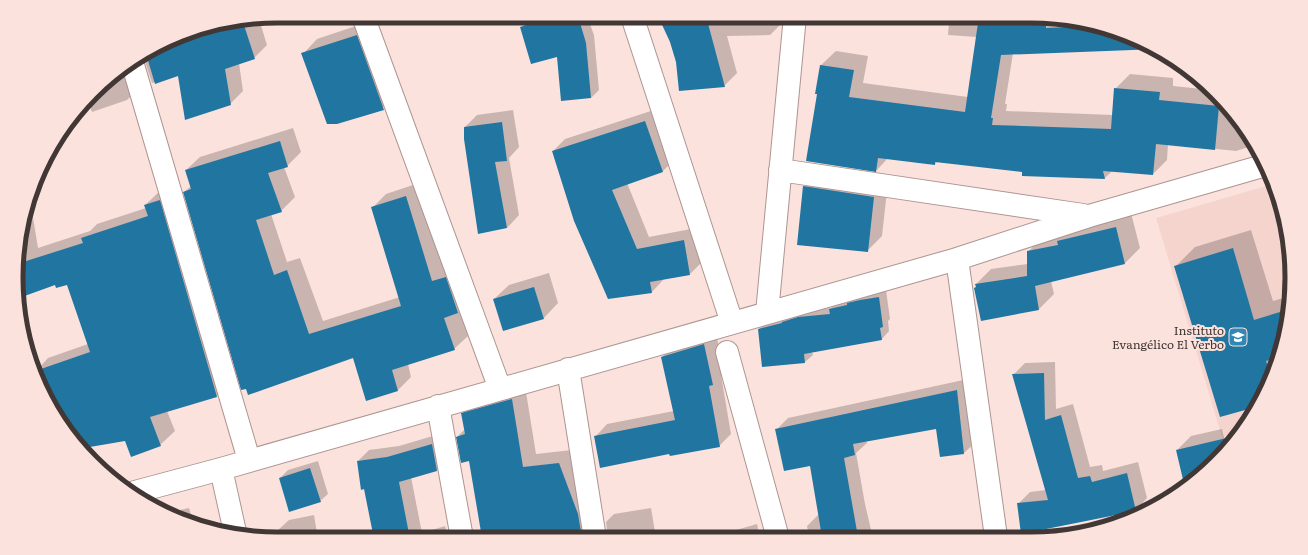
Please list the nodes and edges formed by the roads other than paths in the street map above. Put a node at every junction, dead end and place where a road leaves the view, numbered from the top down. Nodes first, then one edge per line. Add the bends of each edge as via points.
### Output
1 (366, 23) edge
2 (634, 23) edge
3 (794, 23) edge
4 (134, 68) edge
5 (1260, 167) edge
6 (780, 170) junction
7 (1089, 216) junction
8 (957, 259) junction
9 (767, 313) junction
10 (732, 323) junction
11 (727, 352) dead end
12 (568, 369) junction
13 (500, 389) junction
14 (438, 406) junction
15 (249, 460) junction
16 (221, 469) junction
17 (139, 491) edge
18 (234, 528) edge
19 (461, 532) edge
20 (594, 532) edge
21 (776, 532) edge
22 (995, 532) edge

1 - 13 street
2 - 10 street
3 - 6 street
4 - 15 street
5 - 7 street
6 - 7 street
6 - 9 street
7 - 8 street
8 - 9 street
8 - 22 street
9 - 10 street
10 - 12 street
11 - 21 street
12 - 13 street
12 - 20 street
13 - 14 street
14 - 15 street
14 - 19 street
15 - 16 street
16 - 17 street
16 - 18 street

